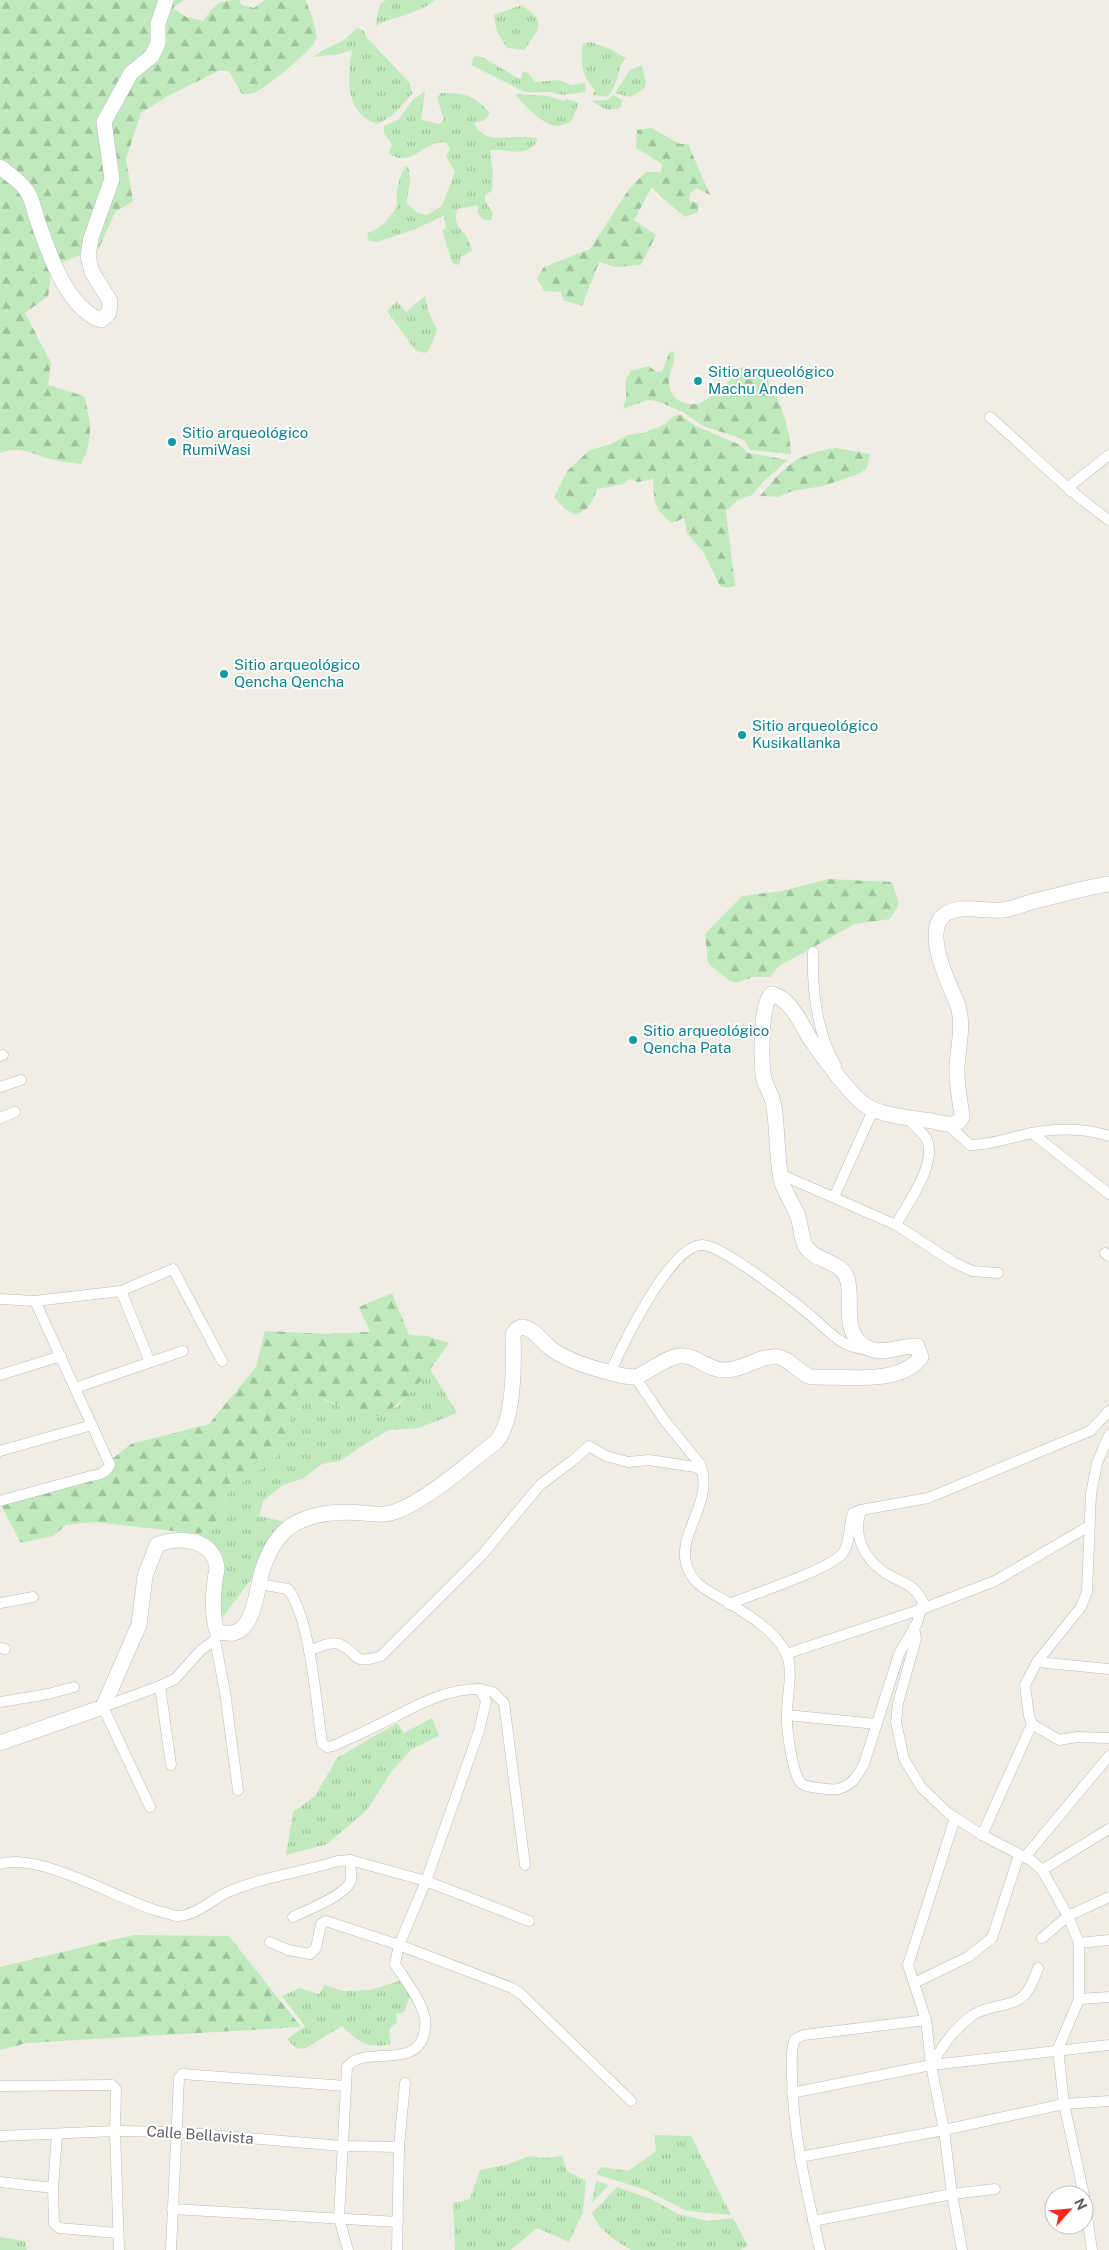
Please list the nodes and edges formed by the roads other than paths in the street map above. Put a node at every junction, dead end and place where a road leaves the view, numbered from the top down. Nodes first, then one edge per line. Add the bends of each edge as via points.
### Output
1 (166, 0) edge
2 (0, 167) edge
3 (990, 417) dead end
4 (1109, 455) edge
5 (1070, 491) junction
6 (1109, 520) edge
7 (1109, 884) edge
8 (813, 952) dead end
9 (21, 1080) dead end
10 (0, 1087) edge
11 (849, 1089) junction
12 (874, 1108) junction
13 (15, 1112) dead end
14 (0, 1118) edge
15 (907, 1118) junction
16 (948, 1124) junction
17 (1032, 1133) junction
18 (1109, 1136) edge
19 (780, 1174) junction
20 (1109, 1194) edge
21 (834, 1197) junction
22 (896, 1225) junction
23 (998, 1273) dead end
24 (121, 1291) junction
25 (0, 1299) edge
26 (35, 1301) junction
27 (870, 1349) junction
28 (183, 1351) dead end
29 (61, 1356) junction
30 (150, 1362) junction
31 (222, 1362) dead end
32 (610, 1373) junction
33 (0, 1375) edge
34 (635, 1377) junction
35 (75, 1388) junction
36 (1109, 1411) edge
37 (92, 1425) junction
38 (1109, 1436) edge
39 (0, 1451) edge
40 (702, 1470) junction
41 (0, 1501) edge
42 (860, 1510) junction
43 (1089, 1526) junction
44 (259, 1584) junction
45 (33, 1597) dead end
46 (0, 1603) edge
47 (729, 1604) junction
48 (922, 1609) junction
49 (914, 1627) junction
50 (216, 1635) junction
51 (308, 1651) junction
52 (786, 1654) junction
53 (1037, 1662) junction
54 (1109, 1669) edge
55 (160, 1686) junction
56 (74, 1687) dead end
57 (480, 1689) junction
58 (0, 1702) edge
59 (99, 1708) junction
60 (786, 1715) junction
61 (876, 1724) junction
62 (1032, 1724) junction
63 (1109, 1738) edge
64 (0, 1743) edge
65 (1109, 1756) edge
66 (170, 1765) dead end
67 (238, 1790) dead end
68 (150, 1807) dead end
69 (955, 1818) junction
70 (1109, 1829) edge
71 (982, 1835) junction
72 (1022, 1856) junction
73 (350, 1860) junction
74 (0, 1864) edge
75 (525, 1865) dead end
76 (1042, 1870) junction
77 (426, 1881) junction
78 (1109, 1897) edge
79 (1068, 1916) junction
80 (293, 1917) dead end
81 (530, 1921) dead end
82 (1042, 1938) dead end
83 (1109, 1940) edge
84 (270, 1942) dead end
85 (1079, 1943) junction
86 (399, 1945) junction
87 (1038, 1968) dead end
88 (914, 1983) junction
89 (1109, 1997) edge
90 (1078, 1999) junction
91 (926, 2020) junction
92 (1109, 2045) edge
93 (1058, 2049) junction
94 (931, 2066) junction
95 (406, 2083) dead end
96 (0, 2086) edge
97 (346, 2086) junction
98 (792, 2093) junction
99 (1109, 2101) edge
100 (631, 2102) dead end
101 (1064, 2104) junction
102 (944, 2130) junction
103 (115, 2131) junction
104 (177, 2132) junction
105 (57, 2135) junction
106 (0, 2136) edge
107 (342, 2146) junction
108 (399, 2147) junction
109 (800, 2157) junction
110 (0, 2182) edge
111 (1082, 2185) edge
112 (53, 2188) junction
113 (995, 2189) dead end
114 (952, 2194) junction
115 (172, 2209) junction
116 (338, 2218) junction
117 (813, 2221) junction
118 (398, 2222) junction
119 (117, 2233) junction
120 (1090, 2235) edge
121 (119, 2250) edge
122 (171, 2250) edge
123 (348, 2250) edge
124 (397, 2250) edge
125 (820, 2250) edge
126 (962, 2250) edge
127 (1092, 2250) edge

1 - 2 main road via 158,24 158,43 152,56 130,73 104,122 112,179 88,256 92,272 110,301 106,318 101,320 87,314 72,298 49,254 27,191
3 - 5 street
4 - 5 street via 1071,485
5 - 6 street
7 - 16 main road via 1002,910 955,910 943,916 936,936 938,954 960,1022 957,1068 962,1116 956,1124
8 - 11 street via 820,1028
9 - 10 street
11 - 12 main road via 866,1106
11 - 19 main road via 788,1004 772,994 768,996 762,1062 764,1080 774,1107
12 - 15 main road
12 - 21 street
13 - 14 street
15 - 16 main road
15 - 22 street via 925,1138 930,1157
16 - 17 street via 970,1144
17 - 18 street via 1084,1129
17 - 20 street
19 - 21 street
19 - 27 main road via 809,1251 839,1267 846,1276 850,1328 861,1345
21 - 22 street
22 - 23 street via 972,1271
24 - 26 street
24 - 30 street
24 - 31 street via 173,1269
25 - 26 street
26 - 29 street
27 - 32 street via 844,1344 739,1263 702,1245 690,1248 677,1258 656,1285
27 - 34 main road via 881,1352 918,1346 920,1357 916,1363 899,1371 862,1378 811,1377 780,1358 770,1357 738,1369 724,1370 681,1356 670,1358
28 - 30 street
29 - 33 street
29 - 35 street
30 - 35 street
32 - 34 main road
32 - 44 main road via 558,1353 534,1332 522,1327 516,1329 513,1334 514,1370 507,1422 496,1442 412,1505 394,1513 339,1511 297,1523 281,1534 263,1568
34 - 40 street
35 - 37 street
36 - 42 street via 1090,1431 928,1498
37 - 39 street
37 - 41 street via 110,1465 106,1471
38 - 43 street via 1097,1463
40 - 47 street via 704,1481 700,1508 686,1545 686,1563 702,1588
40 - 51 street via 649,1460 628,1462 606,1456 589,1446 540,1485 482,1555 381,1656 368,1660 356,1658 338,1644
42 - 47 street via 853,1514 842,1554 818,1568
42 - 48 street via 857,1528 865,1552 887,1574 918,1592 923,1602
43 - 48 street via 995,1581
43 - 53 street via 1087,1592 1081,1607
44 - 50 main road via 254,1612 243,1626 233,1633
44 - 51 street via 288,1589 294,1597
45 - 46 street
47 - 52 street via 774,1636
48 - 49 street
48 - 52 street
49 - 61 street via 899,1654
49 - 69 street via 916,1639 898,1702 896,1722 904,1759 921,1787
50 - 55 street via 175,1678
50 - 59 main road via 217,1568 212,1556 193,1541 169,1540 157,1545 145,1576 139,1625
50 - 67 street
51 - 57 street via 322,1743 327,1747 410,1708 465,1689
52 - 60 street via 789,1673
53 - 54 street
53 - 62 street via 1025,1685
55 - 59 street
55 - 66 street
56 - 58 street
57 - 75 street via 493,1692 504,1703
57 - 77 street via 486,1701 479,1731
59 - 64 main road
59 - 68 street
60 - 61 street
60 - 61 street via 795,1773 802,1784 834,1790 856,1780
62 - 63 street via 1059,1740
62 - 71 street
65 - 72 street
69 - 71 street
69 - 88 street via 908,1965
70 - 76 street
71 - 72 street
72 - 76 street
72 - 88 street via 992,1938 968,1957
73 - 74 street via 231,1891 193,1912 176,1916 122,1899 85,1881 38,1865 18,1861
73 - 77 street
73 - 80 street via 351,1879 346,1889
76 - 79 street
77 - 81 street
77 - 86 street
78 - 79 street
79 - 82 street
79 - 85 street
83 - 85 street
84 - 86 street via 310,1954 316,1948 321,1924 326,1921
85 - 90 street
86 - 97 street via 395,1964 424,2014 423,2040 398,2056 351,2061 347,2067
86 - 100 street via 521,1994
87 - 94 street via 1026,1994 974,2014 948,2037
88 - 91 street
89 - 90 street
90 - 93 street
91 - 94 street
91 - 98 street via 795,2038 791,2048
92 - 93 street
93 - 94 street
93 - 101 street
94 - 98 street
94 - 102 street
95 - 108 street
96 - 103 street via 112,2085 116,2089
97 - 104 street via 182,2074
97 - 107 street
98 - 109 street
99 - 101 street
101 - 102 street
101 - 111 street
102 - 109 street
102 - 114 street
103 - 104 street, Calle Bellavista
103 - 105 street, Calle Bellavista
103 - 119 street
104 - 107 street, Calle Bellavista
104 - 115 street
105 - 106 street, Calle Bellavista
105 - 112 street
107 - 108 street, Calle Bellavista
107 - 116 street
108 - 118 street
109 - 117 street
110 - 112 street
112 - 119 street via 54,2223 59,2228
113 - 114 street
114 - 117 street
114 - 126 street
115 - 116 street
115 - 122 street
116 - 118 street
116 - 123 street
117 - 125 street
118 - 124 street
119 - 121 street
120 - 127 street

